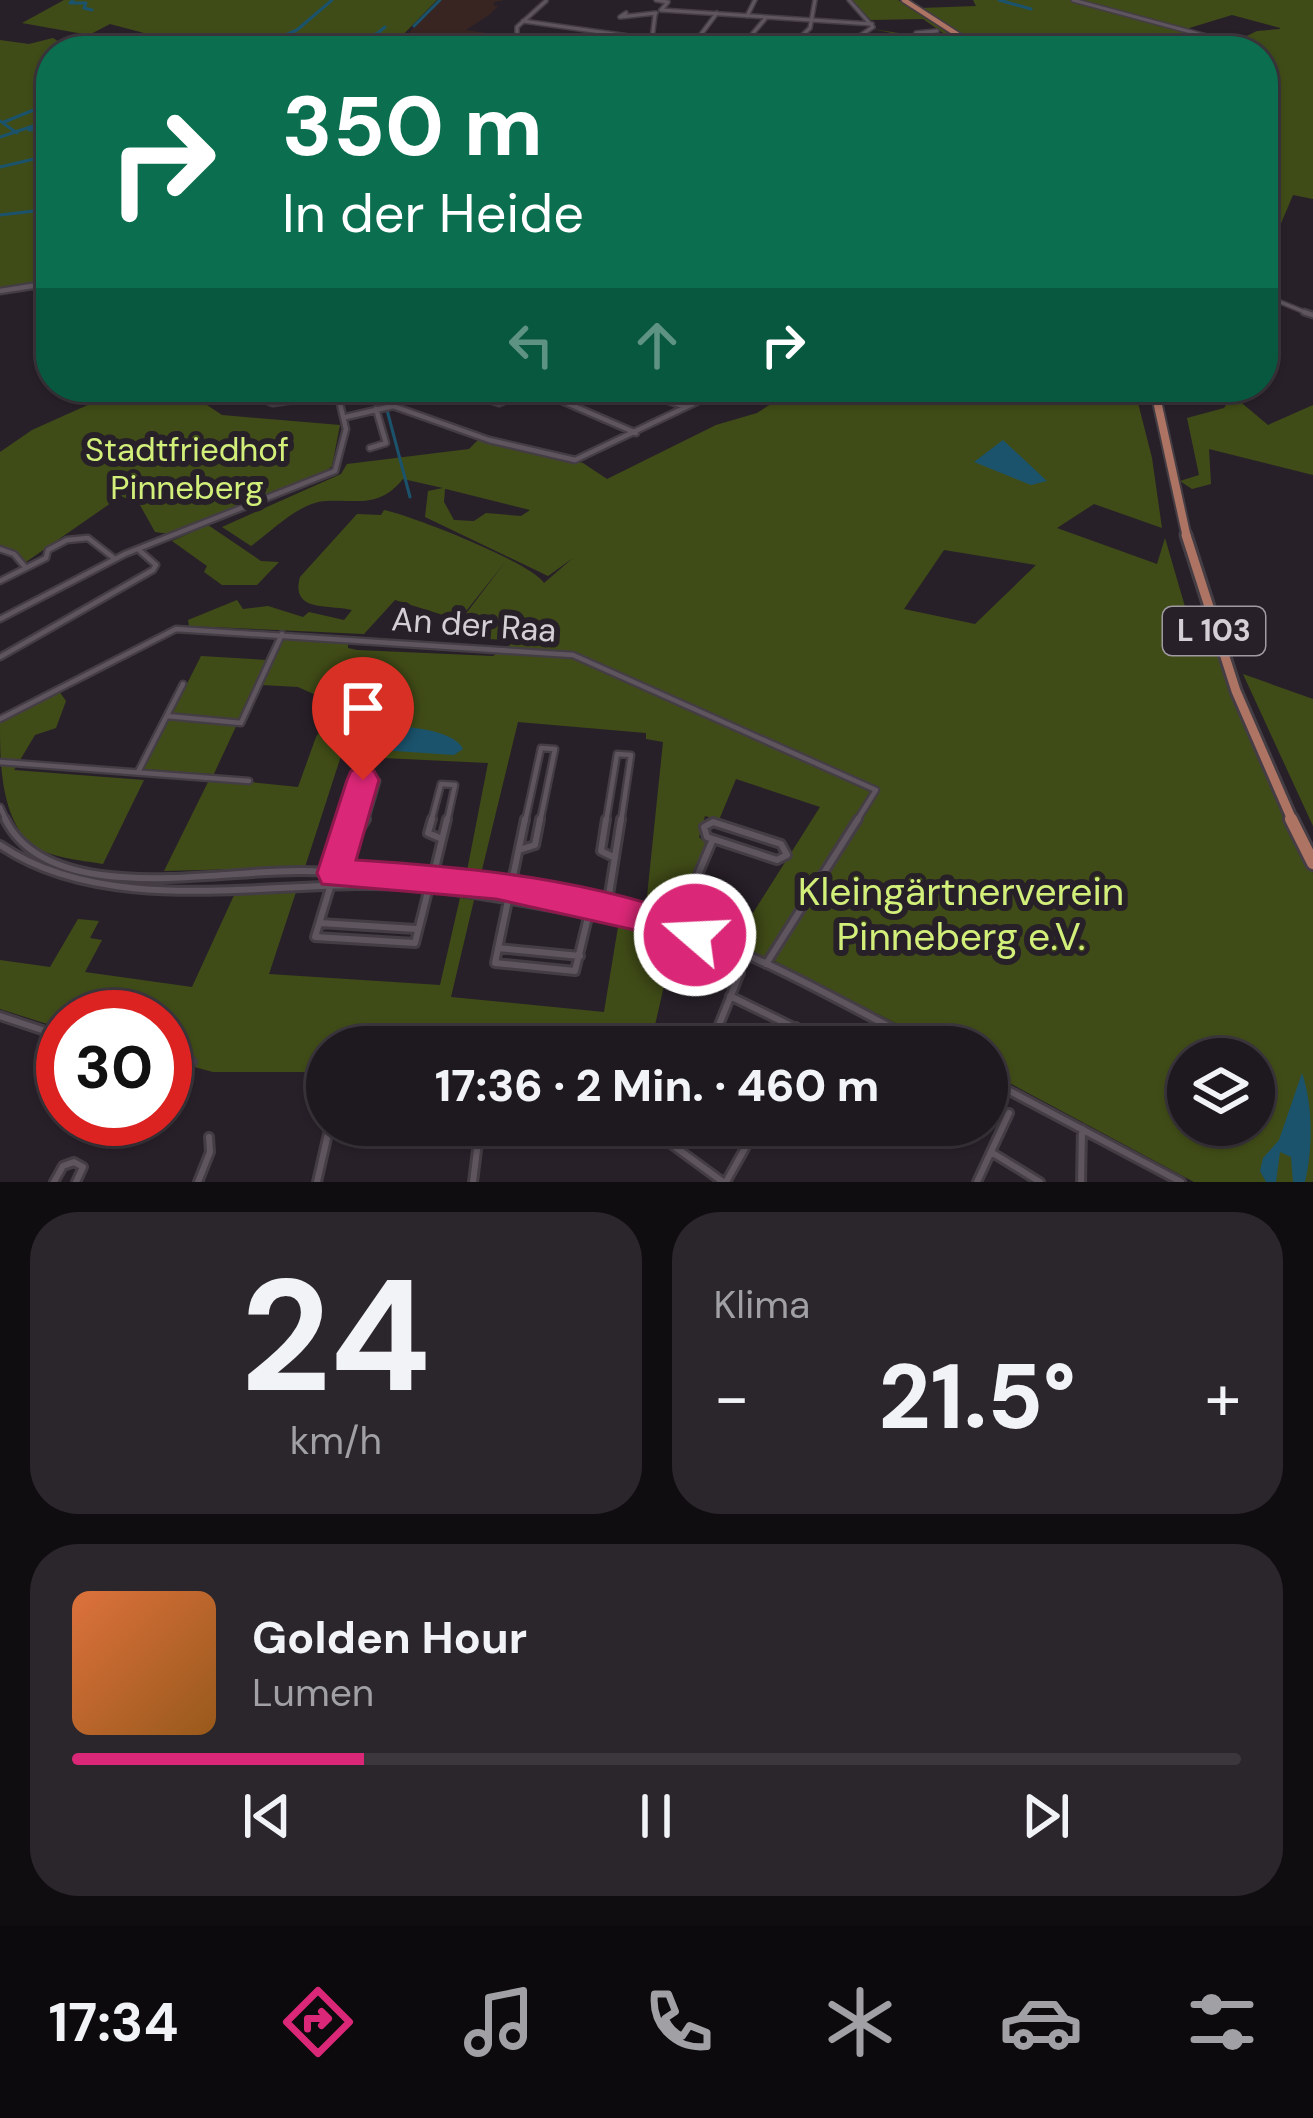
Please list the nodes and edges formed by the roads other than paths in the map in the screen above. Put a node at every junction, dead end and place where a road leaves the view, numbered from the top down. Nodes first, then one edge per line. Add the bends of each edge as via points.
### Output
1 (547, 0) edge
2 (658, 0) edge
3 (755, 0) edge
4 (815, 0) edge
5 (849, 0) edge
6 (904, 0) edge
7 (1073, 0) edge
8 (658, 12) junction
9 (626, 13) dead end
10 (717, 14) junction
11 (747, 16) junction
12 (766, 17) junction
13 (814, 20) junction
14 (523, 21) junction
15 (872, 24) junction
16 (938, 31) dead end
17 (517, 36) edge
18 (630, 36) edge
19 (653, 36) edge
20 (700, 36) edge
21 (749, 36) edge
22 (800, 36) edge
23 (858, 36) edge
24 (915, 36) edge
25 (960, 36) edge
26 (1206, 36) edge
27 (36, 285) edge
28 (0, 291) edge
29 (1278, 301) edge
30 (1313, 315) edge
31 (342, 402) edge
32 (395, 402) edge
33 (564, 402) edge
34 (672, 402) edge
35 (696, 402) edge
36 (1157, 402) edge
37 (393, 406) junction
38 (686, 407) junction
39 (376, 409) junction
40 (346, 416) junction
41 (636, 433) junction
42 (370, 448) dead end
43 (0, 549) edge
44 (138, 549) junction
45 (115, 559) junction
46 (26, 568) junction
47 (0, 581) edge
48 (0, 619) edge
49 (282, 634) junction
50 (0, 657) edge
51 (183, 684) dead end
52 (167, 716) junction
53 (0, 718) edge
54 (0, 762) edge
55 (138, 772) junction
56 (249, 781) dead end
57 (529, 802) junction
58 (544, 804) junction
59 (0, 808) edge
60 (608, 809) junction
61 (623, 810) junction
62 (346, 835) junction
63 (442, 839) junction
64 (713, 839) junction
65 (0, 845) edge
66 (25, 847) junction
67 (519, 850) junction
68 (38, 855) junction
69 (12, 857) junction
70 (615, 858) junction
71 (56, 862) junction
72 (1313, 862) edge
73 (26, 866) junction
74 (104, 872) junction
75 (49, 873) junction
76 (227, 873) junction
77 (334, 873) junction
78 (131, 875) junction
79 (433, 878) junction
80 (99, 881) junction
81 (332, 883) junction
82 (126, 886) junction
83 (223, 887) junction
84 (428, 889) junction
85 (510, 893) junction
86 (602, 910) junction
87 (589, 913) junction
88 (320, 923) junction
89 (676, 927) junction
90 (418, 929) junction
91 (498, 948) junction
92 (580, 956) junction
93 (766, 964) junction
94 (740, 973) dead end
95 (730, 996) junction
96 (0, 1016) edge
97 (718, 1026) edge
98 (794, 1026) edge
99 (886, 1026) edge
100 (36, 1028) edge
101 (1008, 1090) edge
102 (1009, 1113) dead end
103 (1082, 1129) junction
104 (209, 1137) dead end
105 (325, 1146) edge
106 (480, 1146) edge
107 (674, 1146) edge
108 (745, 1146) edge
109 (991, 1152) junction
110 (55, 1182) edge
111 (76, 1182) edge
112 (198, 1182) edge
113 (317, 1182) edge
114 (472, 1182) edge
115 (724, 1182) edge
116 (976, 1182) edge
117 (1040, 1182) edge
118 (1081, 1182) edge
119 (1181, 1182) edge

1 - 14 street
2 - 8 street
2 - 8 street via 668,3
3 - 11 street
4 - 13 street
5 - 15 street
6 - 25 main road
7 - 26 street
8 - 9 street
8 - 10 street
8 - 19 street
10 - 11 street
10 - 20 street
11 - 12 street
12 - 13 street
12 - 21 street
13 - 15 street
13 - 22 street
14 - 17 street
14 - 18 street
15 - 23 street
16 - 24 street
27 - 28 street
29 - 30 street
31 - 40 street
32 - 37 street
33 - 41 street
34 - 38 street
35 - 38 street
36 - 72 main road, L 103 via 1211,621
37 - 39 street
37 - 41 street via 575,460
38 - 41 street
39 - 40 street
39 - 42 street via 386,443
40 - 44 street via 334,471
43 - 46 street
44 - 45 street
44 - 50 street via 153,570
45 - 46 street via 88,538 67,540
45 - 48 street
46 - 47 street
49 - 52 street via 241,722
49 - 53 street, An der Raa via 176,629
49 - 93 street, An der Raa via 573,655 876,790
51 - 52 street
52 - 55 street
54 - 55 street
55 - 56 street
57 - 58 street
57 - 58 street via 542,748 555,749
57 - 67 street
58 - 67 street via 535,845
59 - 66 street
60 - 61 street
60 - 61 street via 617,754 632,755
60 - 70 street via 601,851
61 - 70 street
62 - 62 street via 363,829 377,781 363,780
62 - 77 street
63 - 63 street via 428,833 441,784 455,785
63 - 79 street
64 - 64 street via 777,860 787,855 781,844 713,822 704,833
64 - 89 street
65 - 69 street
66 - 68 street
66 - 69 street
67 - 85 street
68 - 71 street
68 - 73 street
69 - 73 street
70 - 86 street
71 - 74 street
71 - 75 street
73 - 75 street
74 - 78 street
74 - 80 street
75 - 80 street
76 - 77 street
76 - 78 street
76 - 83 street
77 - 79 street
77 - 81 street
78 - 82 street
79 - 84 street
79 - 85 street
80 - 82 street
81 - 83 street
81 - 84 street
81 - 88 street
82 - 83 street
84 - 85 street
84 - 90 street
85 - 86 street
85 - 87 street
85 - 91 street
86 - 87 street
86 - 89 street
87 - 92 street
88 - 90 street
88 - 90 street via 315,937 415,943
89 - 93 street
91 - 92 street
91 - 92 street via 494,963 531,967 574,970
93 - 99 street
94 - 95 street
95 - 97 street
95 - 98 street
96 - 100 street
101 - 103 street
102 - 109 street
103 - 118 street
103 - 119 street
104 - 112 street
105 - 113 street
106 - 114 street
107 - 115 street
108 - 115 street
109 - 116 street
109 - 117 street
110 - 111 street via 74,1162 83,1167

